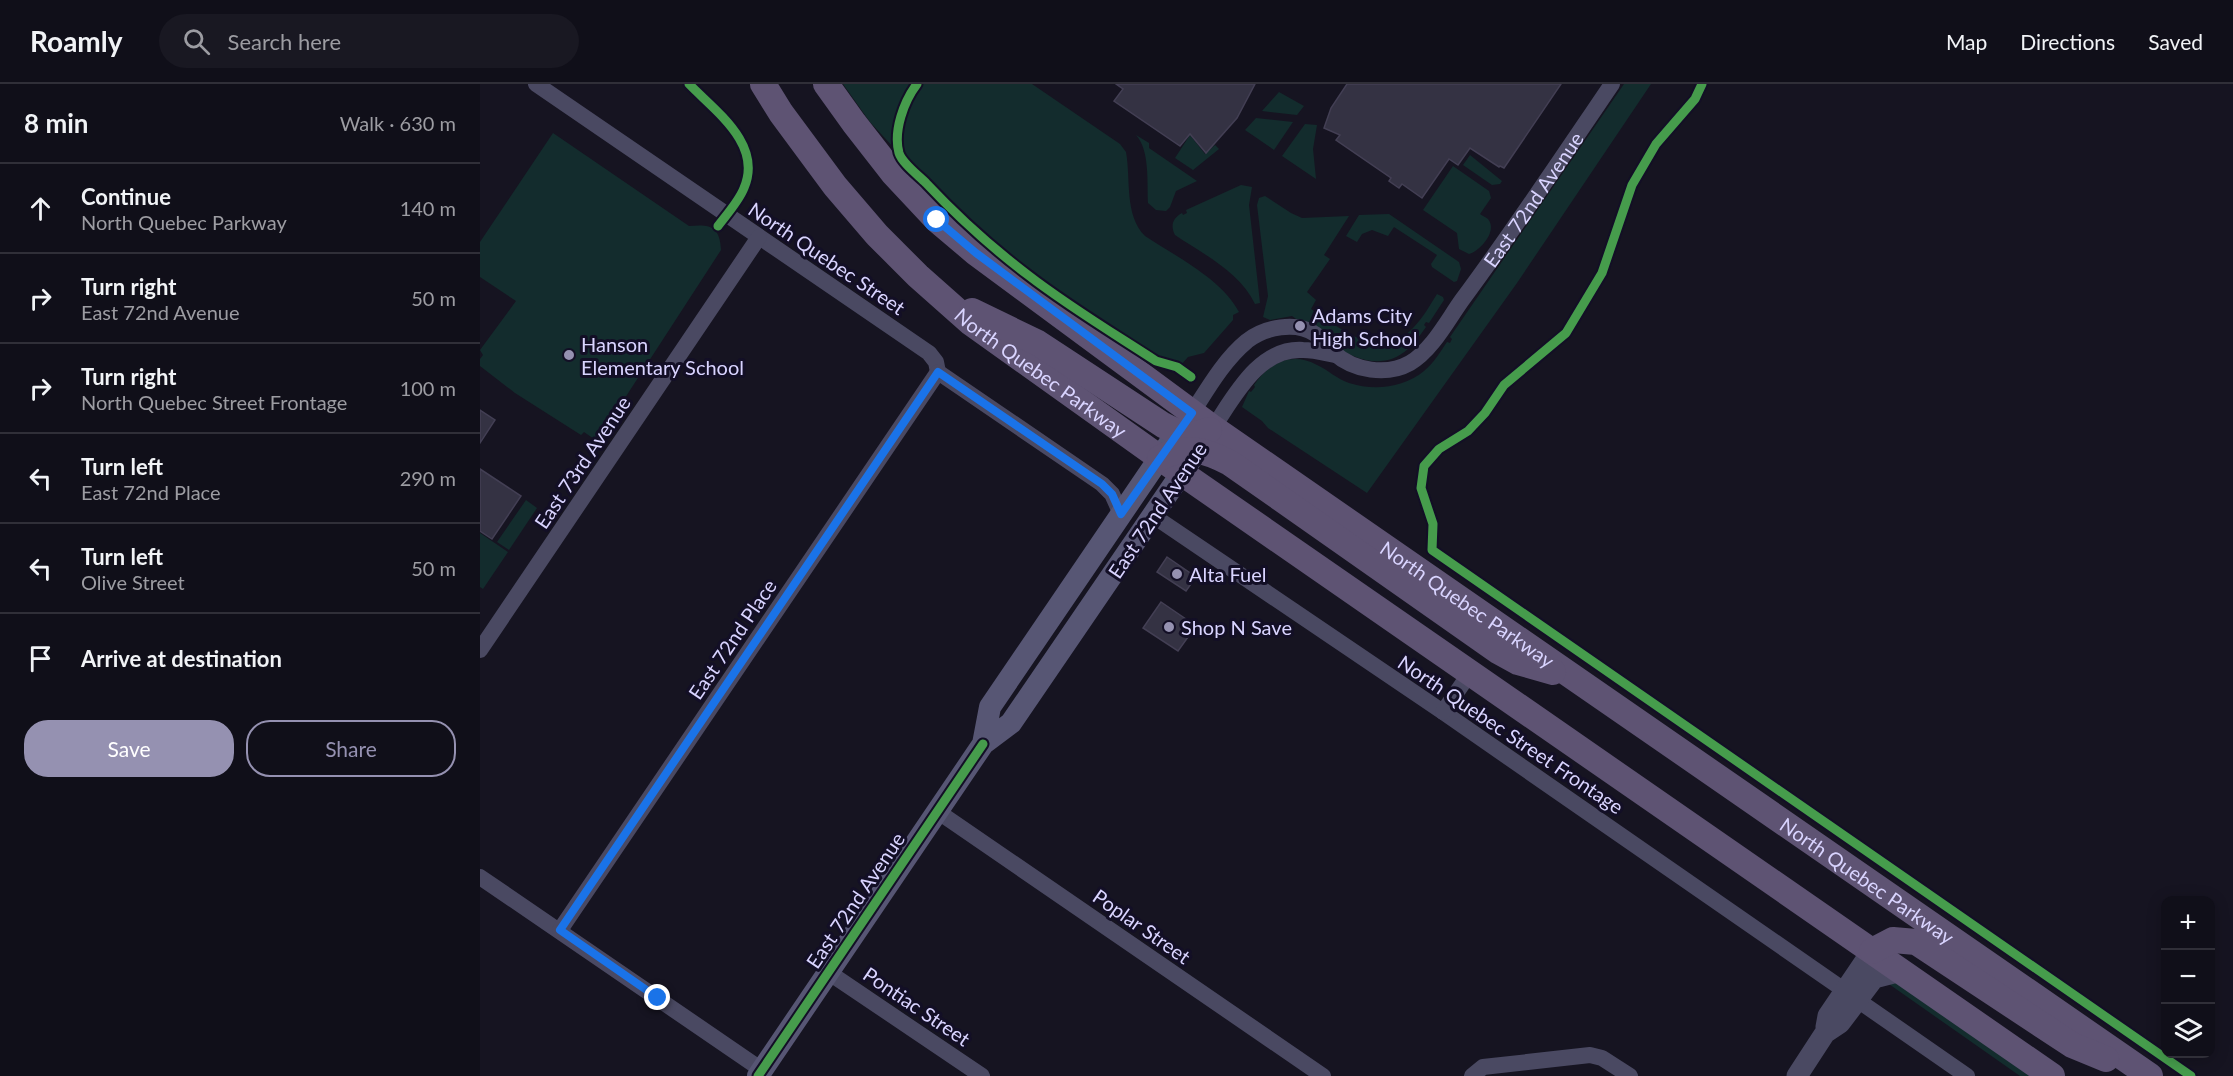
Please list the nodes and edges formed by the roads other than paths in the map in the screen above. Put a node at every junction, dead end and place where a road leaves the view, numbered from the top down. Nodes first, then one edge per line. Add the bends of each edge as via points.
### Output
1 (536, 84) edge
2 (763, 84) edge
3 (826, 84) edge
4 (1612, 84) edge
5 (759, 237) junction
6 (946, 302) junction
7 (1335, 355) junction
8 (938, 372) junction
9 (1185, 423) junction
10 (1213, 428) junction
11 (1197, 451) junction
12 (1160, 458) junction
13 (1182, 473) junction
14 (1121, 514) junction
15 (1152, 515) junction
16 (480, 650) edge
17 (1470, 673) junction
18 (1566, 673) junction
19 (1443, 712) junction
20 (983, 744) junction
21 (937, 811) junction
22 (480, 877) edge
23 (560, 930) junction
24 (1872, 951) junction
25 (1901, 971) junction
26 (828, 972) junction
27 (1850, 994) junction
28 (760, 1073) edge
29 (982, 1076) edge
30 (1323, 1076) edge
31 (1472, 1076) edge
32 (1629, 1076) edge
33 (1797, 1076) edge
34 (1967, 1076) edge
35 (2052, 1076) edge
36 (2149, 1076) edge

1 - 5 street, North Quebec Street
2 - 6 main road, North Quebec Parkway via 835,186 896,255
3 - 9 main road, North Quebec Parkway via 882,161 937,220
4 - 7 street, East 72nd Avenue via 1483,273 1422,353 1402,367 1374,371
5 - 8 street, North Quebec Street via 930,353
5 - 16 street, East 73rd Avenue
6 - 9 main road via 1020,333 1156,421
6 - 12 main road, North Quebec Parkway
7 - 9 street, East 72nd Avenue via 1317,335 1304,328 1261,333 1232,356
7 - 10 street, East 72nd Avenue via 1302,349 1266,361 1252,372
8 - 14 street via 1102,484 1112,494
8 - 23 street, East 72nd Place
9 - 10 main road, North Quebec Parkway
9 - 12 main road, East 72nd Avenue
10 - 11 main road, East 72nd Avenue
10 - 18 main road, North Quebec Parkway
11 - 12 main road via 1180,449
11 - 13 main road, East 72nd Avenue
11 - 18 main road via 1230,463 1498,651 1531,667
12 - 13 main road, North Quebec Parkway
12 - 14 main road, East 72nd Avenue
13 - 15 main road, East 72nd Avenue
13 - 17 main road, North Quebec Parkway
14 - 20 main road, East 72nd Avenue via 990,707
15 - 19 street, North Quebec Street Frontage
15 - 20 main road, East 72nd Avenue via 1011,723
17 - 19 street
17 - 24 main road, North Quebec Parkway
18 - 36 main road, North Quebec Parkway
19 - 27 street, North Quebec Street Frontage
20 - 21 main road, East 72nd Avenue
21 - 26 main road, East 72nd Avenue
21 - 30 street, Poplar Street
22 - 23 street
23 - 28 street
24 - 25 main road, North Quebec Parkway
24 - 27 street
24 - 36 main road via 1893,940 1916,942 2072,1045
25 - 27 street via 1874,978
25 - 35 main road, North Quebec Parkway
26 - 28 main road, East 72nd Avenue
26 - 29 street, Pontiac Street
27 - 33 street via 1840,1023 1826,1033
27 - 34 street, North Quebec Street Frontage
31 - 32 street via 1483,1067 1590,1055 1602,1058

